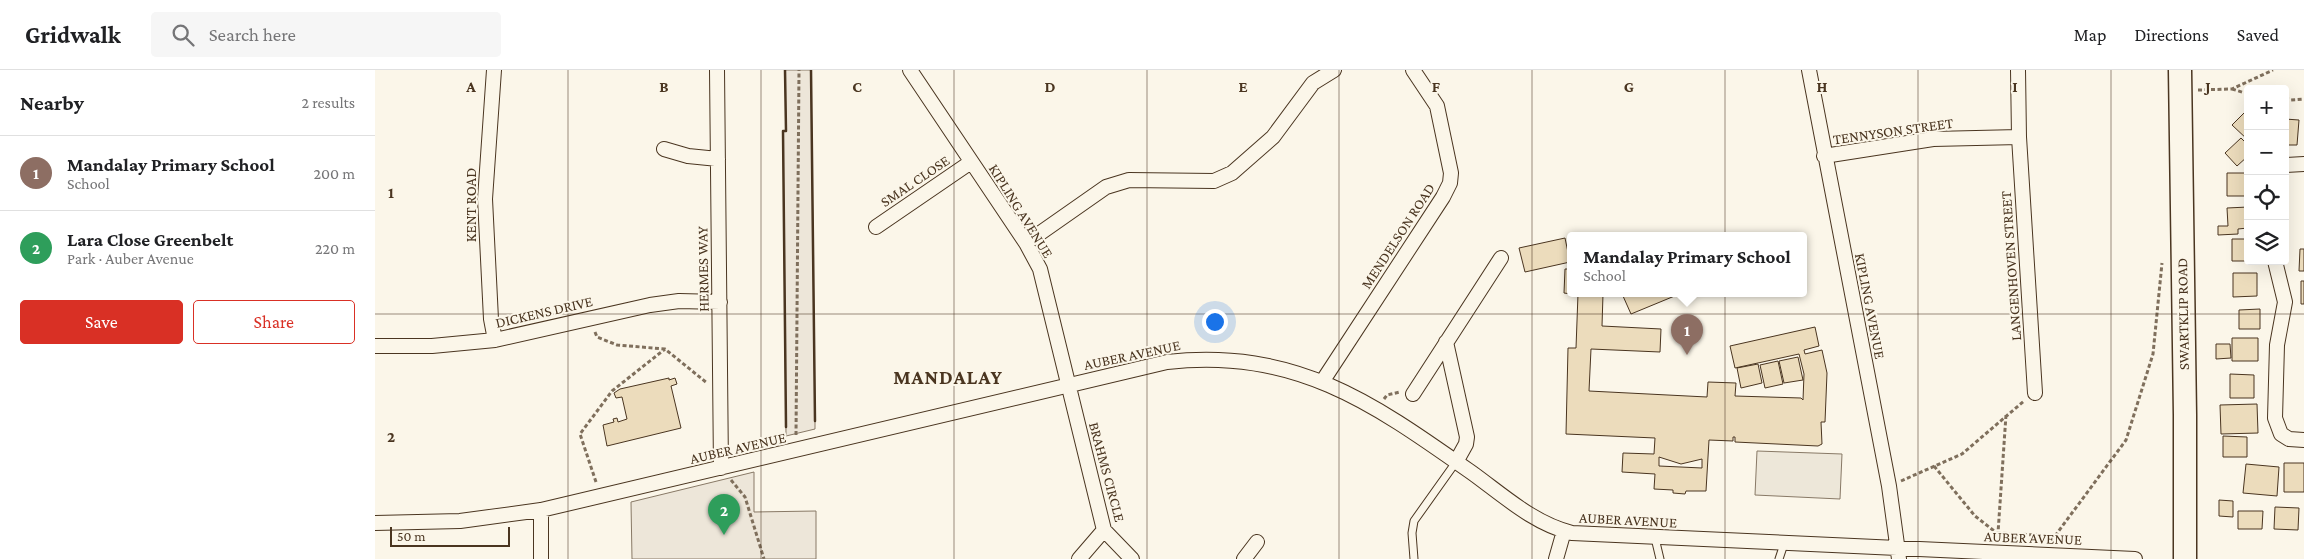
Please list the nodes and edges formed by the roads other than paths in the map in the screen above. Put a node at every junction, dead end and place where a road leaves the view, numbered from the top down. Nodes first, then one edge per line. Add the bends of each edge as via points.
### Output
1 (494, 70) edge
2 (717, 70) edge
3 (910, 70) edge
4 (1334, 70) edge
5 (1413, 70) edge
6 (1809, 70) edge
7 (2019, 70) edge
8 (2180, 80) edge
9 (2019, 137) junction
10 (664, 149) dead end
11 (1824, 156) junction
12 (718, 159) junction
13 (971, 162) junction
14 (2304, 164) edge
15 (2289, 165) edge
16 (876, 227) dead end
17 (1026, 243) junction
18 (1501, 258) dead end
19 (2276, 265) edge
20 (720, 302) junction
21 (495, 340) junction
22 (1446, 342) junction
23 (375, 346) edge
24 (1322, 382) junction
25 (1067, 385) junction
26 (2035, 393) road end
27 (1413, 394) road end
28 (2304, 440) edge
29 (1456, 462) junction
30 (721, 468) junction
31 (541, 510) junction
32 (375, 523) edge
33 (1104, 530) junction
34 (1563, 531) junction
35 (1655, 538) junction
36 (1257, 542) dead end
37 (1784, 544) junction
38 (1899, 554) edge
39 (541, 559) edge
40 (1079, 559) edge
41 (1132, 559) edge
42 (1243, 559) edge
43 (1414, 559) edge
44 (1556, 559) edge
45 (1660, 559) edge
46 (1779, 559) edge
47 (2135, 559) edge
48 (2185, 559) edge

1 - 21 street, KENT ROAD via 485,199 491,319
2 - 12 street, HERMES WAY
3 - 13 street, KIPLING AVENUE
4 - 17 street via 1313,83 1273,137 1232,173 1214,181 1129,180 1117,183
5 - 24 street, MENDELSON ROAD via 1437,106 1450,163 1450,183
6 - 11 street, KIPLING AVENUE
7 - 9 street
8 - 48 main road, SWARTKLIP ROAD
9 - 11 street, TENNYSON STREET via 1933,139
9 - 26 street, LANGENHOVEN STREET
10 - 12 street via 688,156
11 - 38 street, KIPLING AVENUE via 1889,486
12 - 20 street, HERMES WAY
13 - 16 street, SMAL CLOSE
13 - 17 street, KIPLING AVENUE
14 - 15 street
17 - 25 street, KIPLING AVENUE via 1044,283
18 - 22 street
19 - 28 street via 2285,302 2277,345 2275,418 2281,434 2289,439
20 - 21 street, DICKENS DRIVE via 665,303
20 - 30 street, HERMES WAY
21 - 23 street, DICKENS DRIVE via 432,346
22 - 27 street
22 - 29 street via 1467,437
24 - 25 street, AUBER AVENUE via 1265,364 1215,359 1167,362
24 - 29 street, AUBER AVENUE via 1378,409
25 - 30 street, AUBER AVENUE
25 - 33 street, BRAHMS CIRCLE
29 - 34 street, AUBER AVENUE via 1537,520
29 - 43 lane via 1414,521
30 - 31 street, AUBER AVENUE
31 - 32 street, AUBER AVENUE via 460,521
31 - 39 street
33 - 40 street
33 - 41 street, BRAHMS CIRCLE
34 - 35 street, AUBER AVENUE via 1580,535
34 - 44 street
35 - 37 street, AUBER AVENUE
35 - 45 lane
36 - 42 street
37 - 38 street, AUBER AVENUE
37 - 46 lane
38 - 47 street, AUBER AVENUE via 1999,553

